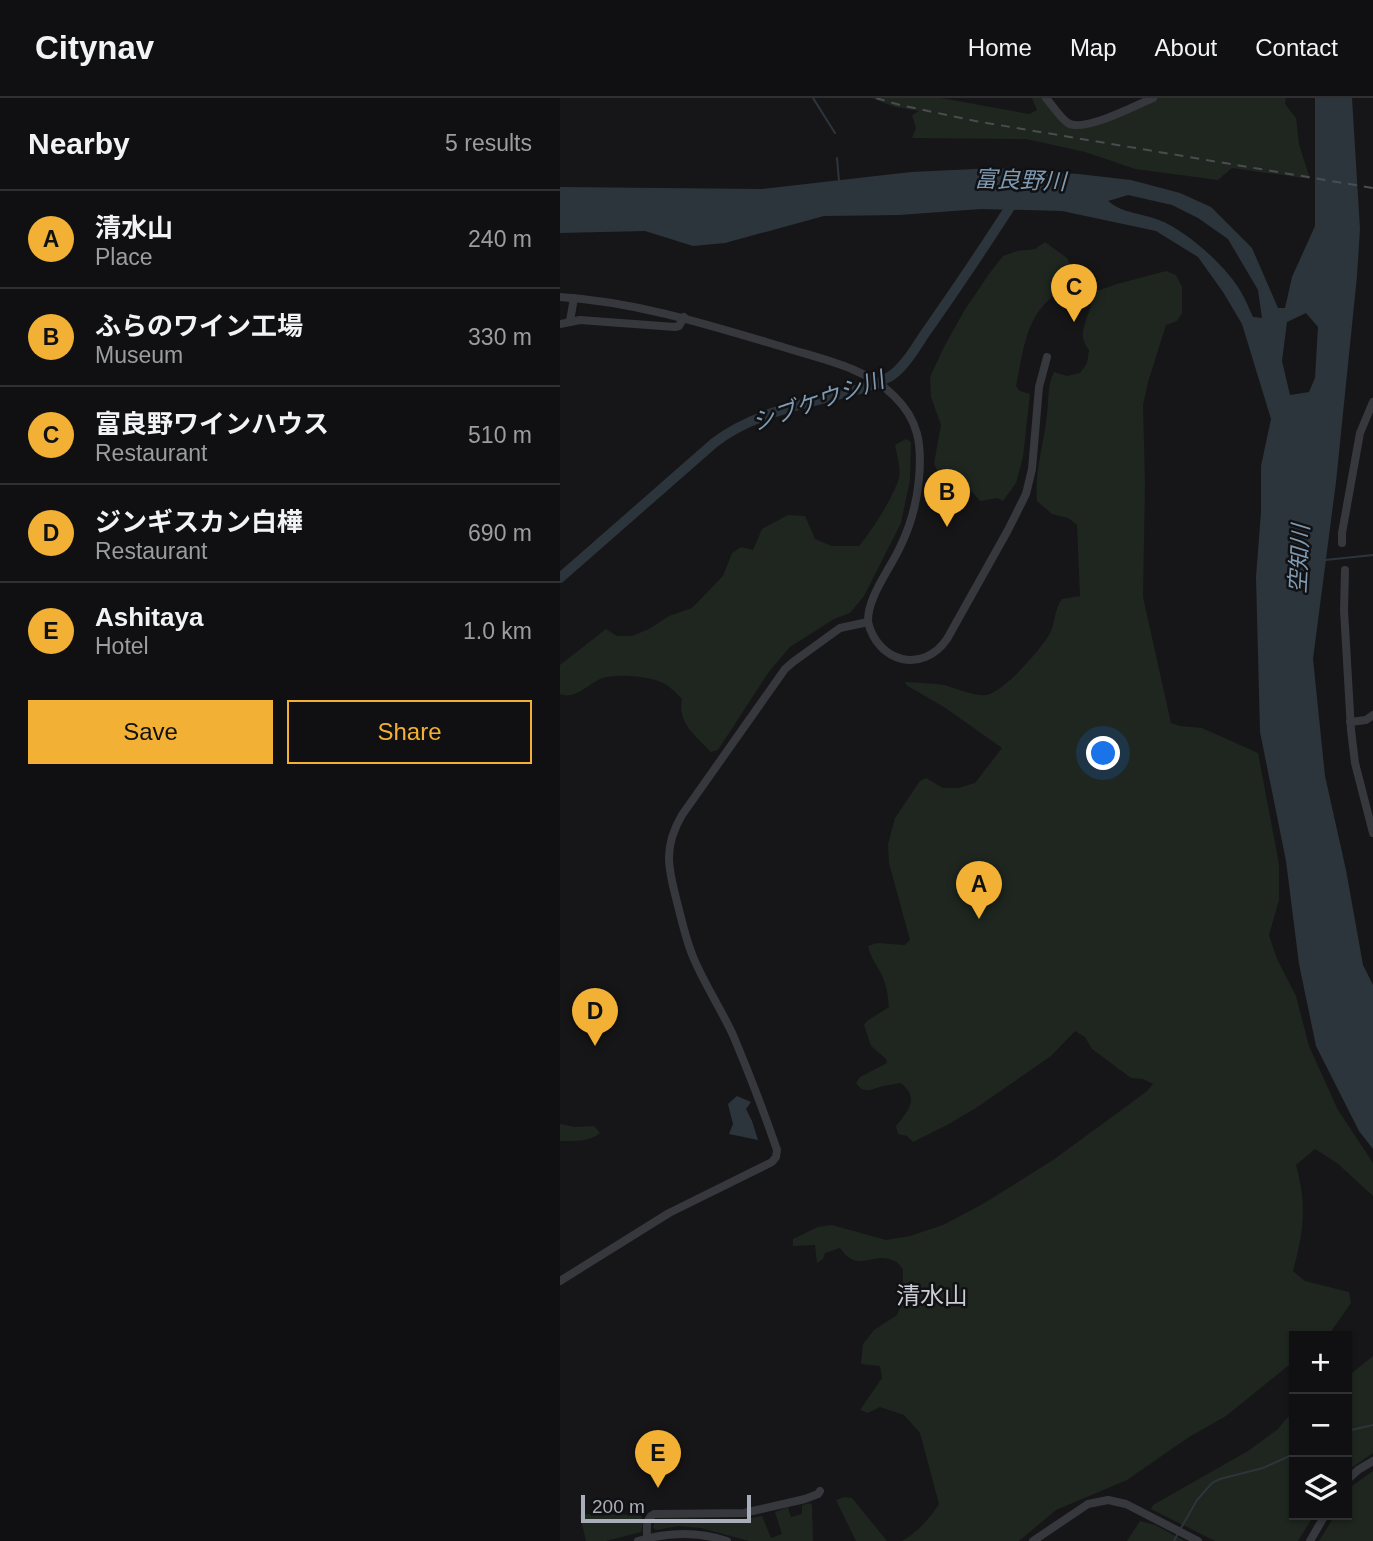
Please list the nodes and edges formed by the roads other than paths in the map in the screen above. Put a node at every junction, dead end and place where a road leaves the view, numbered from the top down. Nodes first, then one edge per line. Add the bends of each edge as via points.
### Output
1 (1046, 98) edge
2 (1153, 98) edge
3 (560, 297) edge
4 (574, 298) junction
5 (684, 317) junction
6 (570, 321) junction
7 (560, 324) edge
8 (1047, 357) dead end
9 (1373, 402) edge
10 (1342, 543) dead end
11 (1345, 570) dead end
12 (869, 622) junction
13 (1373, 715) edge
14 (1350, 722) junction
15 (1373, 833) edge
16 (560, 1281) edge
17 (1373, 1461) edge
18 (1352, 1475) edge
19 (820, 1491) dead end
20 (1322, 1520) edge
21 (648, 1538) junction
22 (638, 1541) edge
23 (727, 1541) edge
24 (1033, 1541) edge
25 (1198, 1541) edge
26 (1310, 1541) edge

1 - 2 street via 1069,124 1078,127
3 - 4 street
4 - 5 street
4 - 6 street
5 - 6 street via 675,327
5 - 12 street via 858,372 880,384 906,410 918,432 921,454 913,515 872,601
6 - 7 street
8 - 12 street via 1026,494 947,639 928,656 900,659 877,644
9 - 10 street via 1360,433
11 - 14 street
12 - 16 street via 840,628 785,669 681,815 670,842 669,869 689,947 742,1057 776,1157 669,1213
13 - 14 street
14 - 15 street
17 - 18 street
19 - 21 street via 744,1514 653,1514 649,1516
20 - 26 street
21 - 22 street
21 - 23 street via 693,1533
24 - 25 street via 1088,1504 1108,1500 1126,1504

